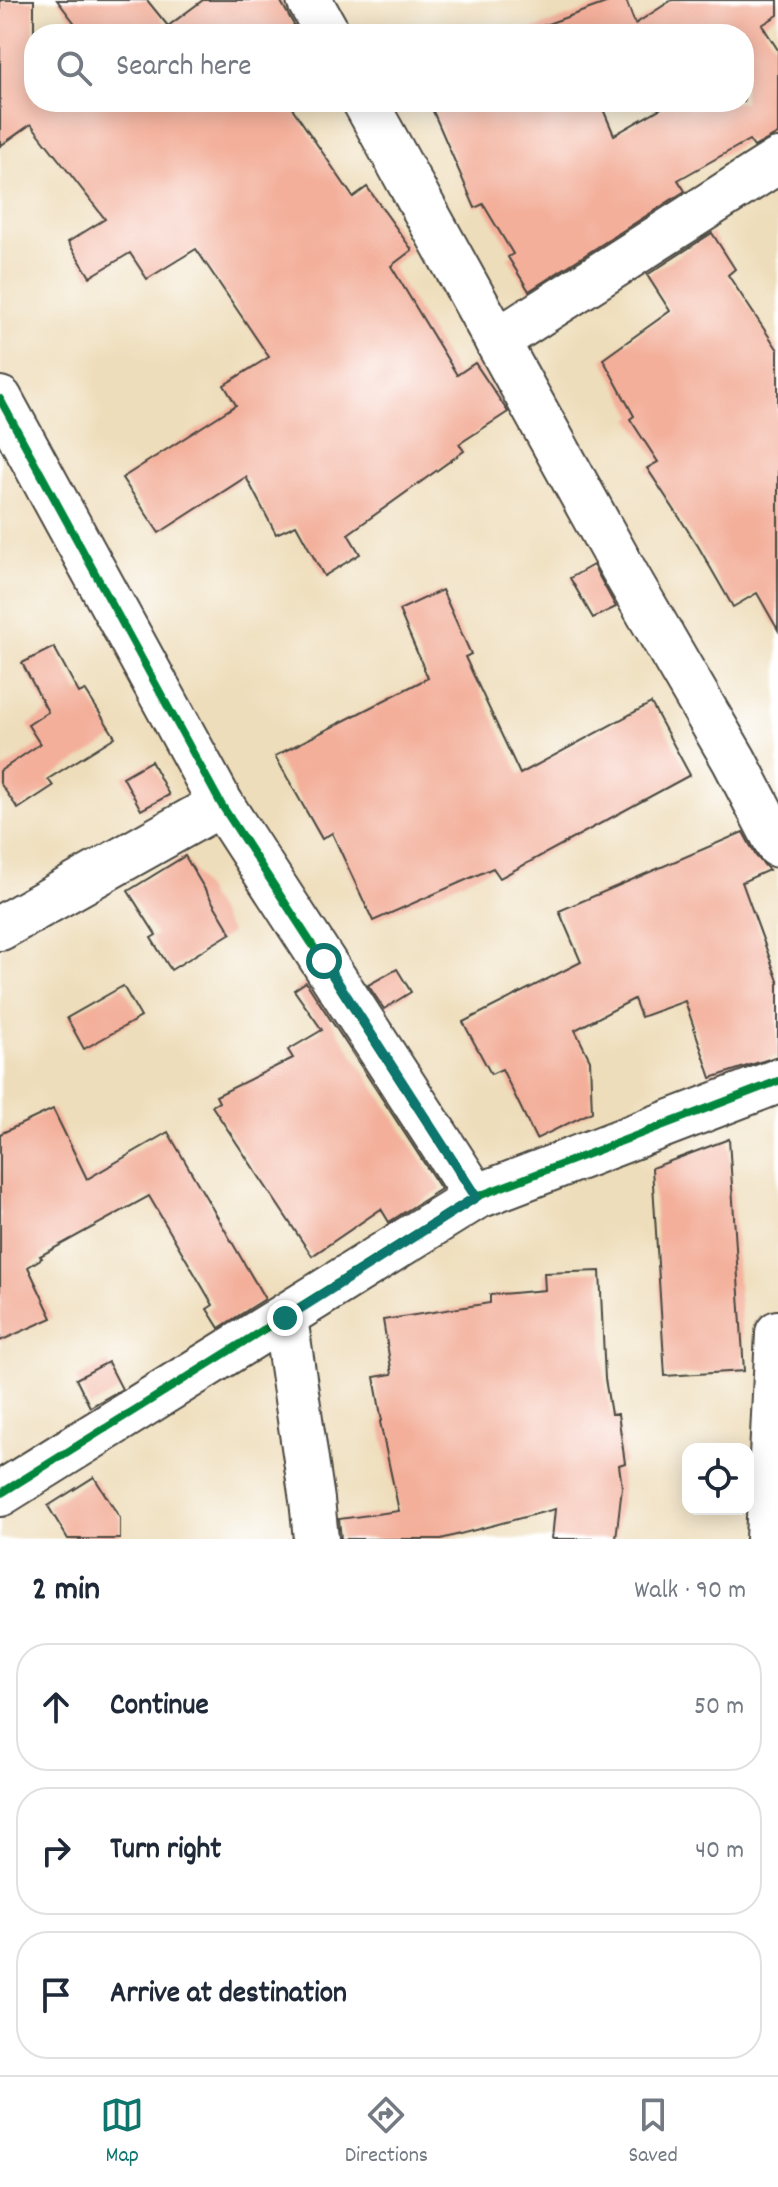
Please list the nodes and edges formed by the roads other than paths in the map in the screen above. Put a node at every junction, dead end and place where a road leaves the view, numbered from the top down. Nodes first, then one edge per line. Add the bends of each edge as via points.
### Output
1 (309, 0) edge
2 (322, 24) edge
3 (371, 112) edge
4 (778, 161) edge
5 (497, 341) junction
6 (0, 399) edge
7 (221, 804) junction
8 (778, 845) edge
9 (0, 928) edge
10 (778, 1081) edge
11 (476, 1197) junction
12 (285, 1318) junction
13 (778, 1333) edge
14 (0, 1494) edge
15 (316, 1539) edge
16 (768, 1539) edge

1 - 2 street
3 - 5 street
4 - 5 street
5 - 8 street
6 - 7 street
7 - 9 street
7 - 11 street
10 - 11 street
11 - 12 street
12 - 14 street
12 - 15 street
13 - 16 street

